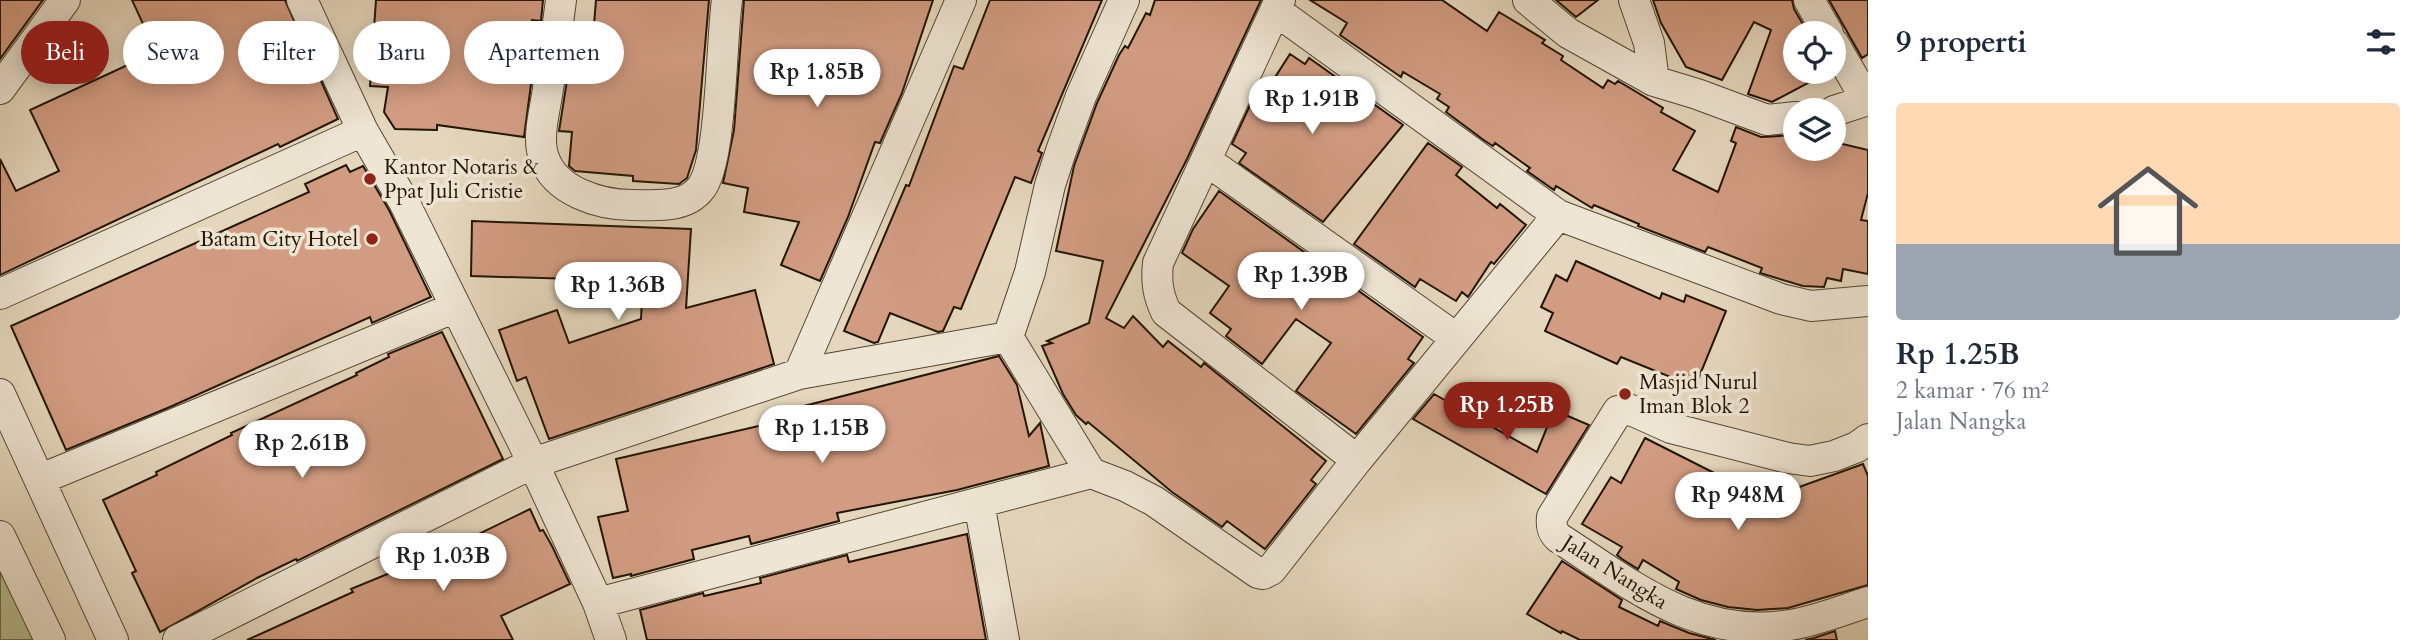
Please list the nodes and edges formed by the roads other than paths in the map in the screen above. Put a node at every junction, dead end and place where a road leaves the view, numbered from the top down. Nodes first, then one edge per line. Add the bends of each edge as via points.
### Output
1 (65, 0) edge
2 (302, 0) edge
3 (561, 0) edge
4 (727, 0) edge
5 (961, 0) edge
6 (1124, 0) edge
7 (1528, 0) edge
8 (1634, 0) edge
9 (1809, 0) edge
10 (1278, 5) edge
11 (1821, 21) edge
12 (1846, 64) edge
13 (1654, 81) junction
14 (0, 89) edge
15 (1867, 100) edge
16 (1846, 107) edge
17 (1783, 118) edge
18 (363, 131) junction
19 (1207, 162) junction
20 (1558, 215) junction
21 (0, 294) edge
22 (1868, 301) edge
23 (456, 307) junction
24 (1008, 337) junction
25 (1456, 338) junction
26 (799, 373) junction
27 (0, 394) edge
28 (1070, 439) junction
29 (1868, 439) edge
30 (1357, 460) junction
31 (533, 463) junction
32 (1091, 473) junction
33 (41, 479) junction
34 (1032, 489) junction
35 (979, 503) junction
36 (0, 536) edge
37 (1868, 602) edge
38 (598, 603) junction
39 (50, 640) edge
40 (113, 640) edge
41 (178, 640) edge
42 (611, 640) edge
43 (1004, 640) edge

1 - 14 street
2 - 18 street
3 - 4 street via 543,157 552,176 573,192 625,205 678,203 691,198 709,174
5 - 26 street
6 - 24 street via 1061,151
7 - 13 street via 1568,33
8 - 13 street via 1649,43
9 - 11 street
10 - 19 street
10 - 20 street
12 - 15 street
13 - 17 street via 1767,120
15 - 16 street
18 - 21 street
18 - 23 street
19 - 25 street
19 - 30 street via 1158,263 1156,281 1166,312
20 - 22 street via 1781,299 1811,306
20 - 25 street
23 - 31 street
23 - 33 street
24 - 26 street
24 - 28 street
25 - 30 street
26 - 31 street
27 - 33 street
28 - 32 street
28 - 34 street via 1050,472
29 - 37 street, Jalan Nangka via 1835,456 1810,461 1671,428 1631,410 1618,411 1551,525 1555,535 1654,599 1687,615 1727,626 1791,625
30 - 32 street via 1271,570 1263,574 1154,501
31 - 38 street
31 - 41 street
32 - 34 street
33 - 40 street
34 - 35 street
35 - 38 street
35 - 43 street
36 - 39 street
38 - 42 street

